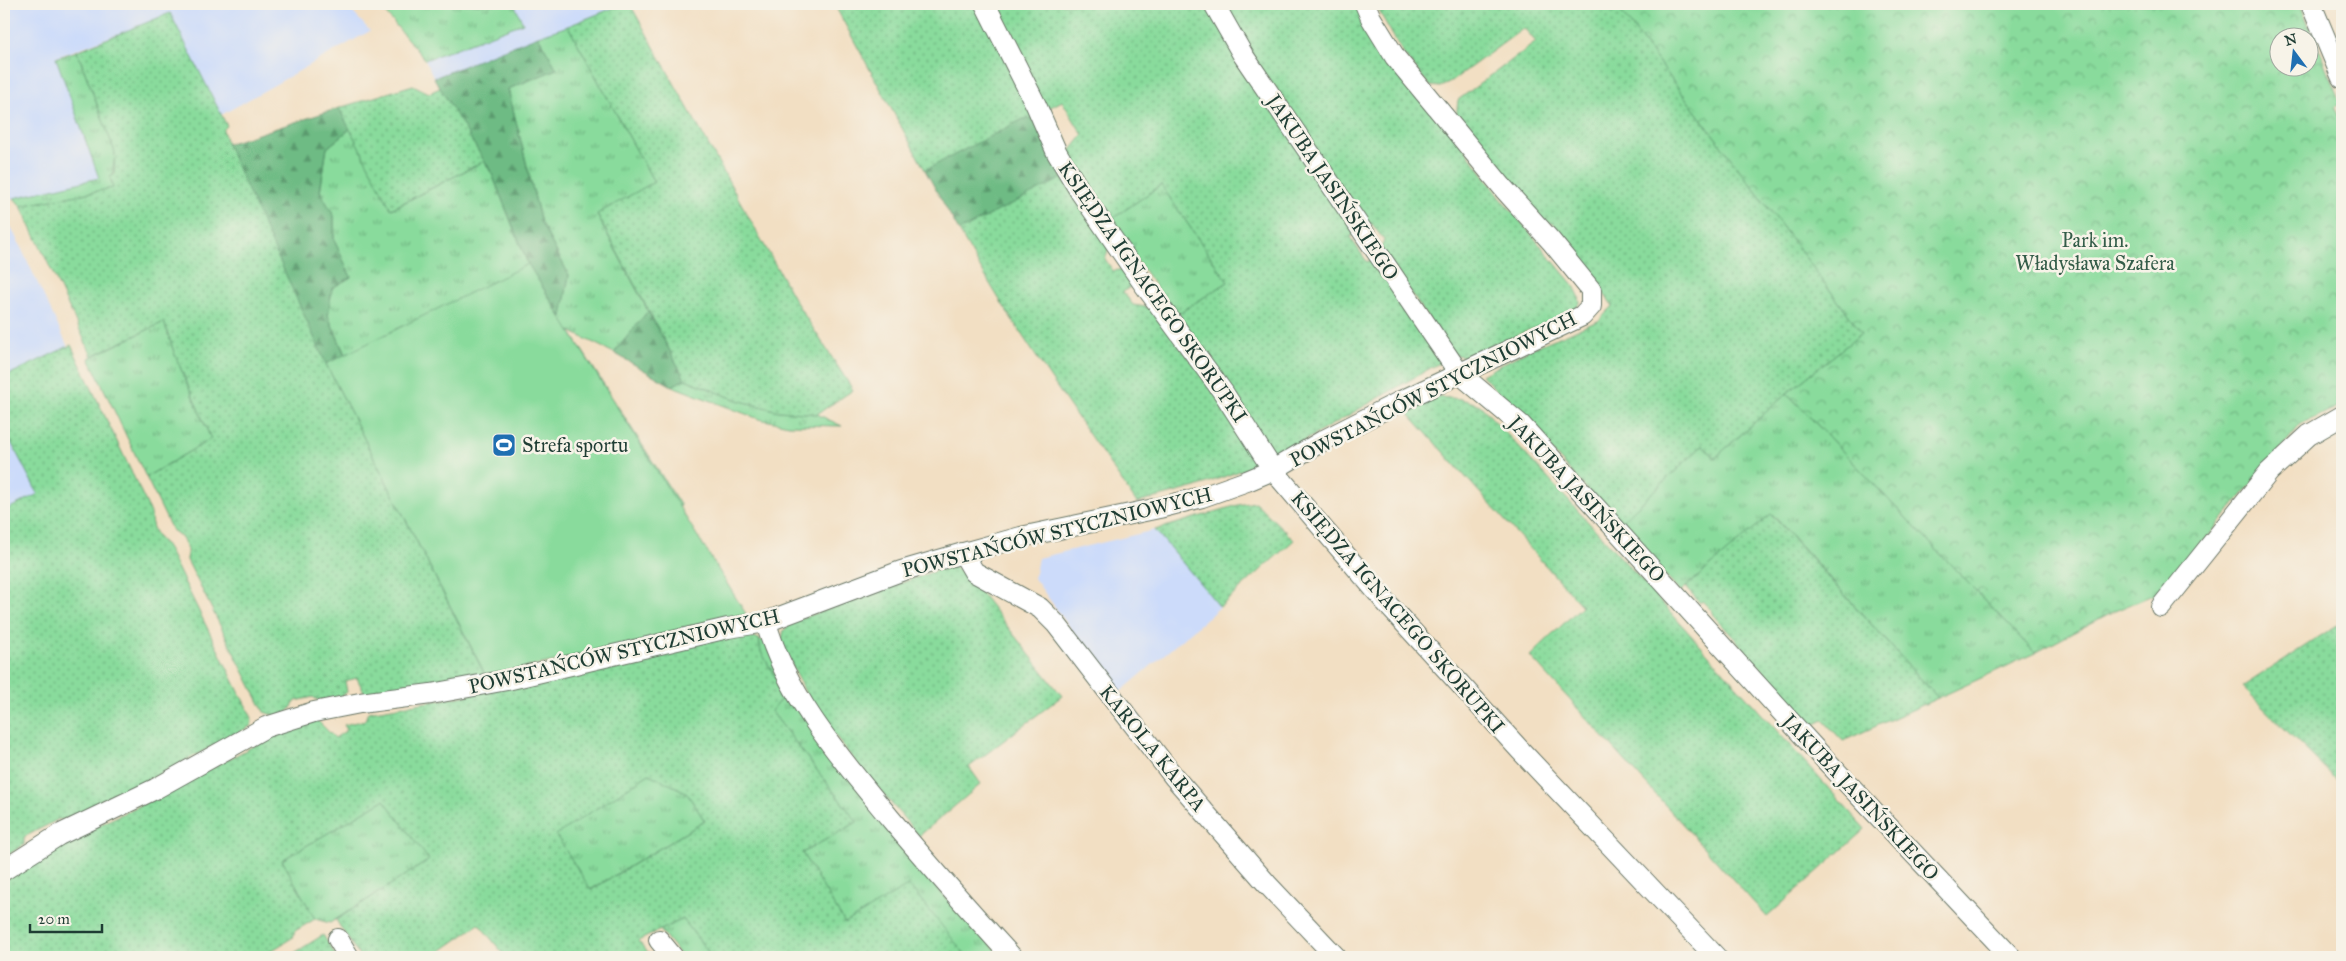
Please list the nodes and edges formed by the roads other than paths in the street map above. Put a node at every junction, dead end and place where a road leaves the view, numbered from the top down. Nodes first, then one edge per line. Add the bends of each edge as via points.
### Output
1 (986, 4) edge
2 (1214, 4) edge
3 (1365, 4) edge
4 (2310, 4) edge
5 (2342, 78) edge
6 (1459, 373) junction
7 (2342, 416) edge
8 (1273, 470) junction
9 (963, 553) junction
10 (2161, 607) dead end
11 (766, 622) junction
12 (4, 870) edge
13 (338, 939) dead end
14 (659, 940) dead end
15 (349, 957) edge
16 (673, 957) edge
17 (1012, 957) edge
18 (1336, 957) edge
19 (1716, 957) edge
20 (2011, 957) edge

1 - 8 street, KSIĘDZA IGNACEGO SKORUPKI via 1057,153 1081,193 1223,392
2 - 6 street, JAKUBA JASIŃSKIEGO via 1242,55
3 - 6 street, POWSTAŃCÓW STYCZNIOWYCH via 1395,57 1592,290 1591,306 1582,316
4 - 5 street
6 - 8 street, POWSTAŃCÓW STYCZNIOWYCH via 1324,440
6 - 20 street, JAKUBA JASIŃSKIEGO via 1522,425 1819,753
7 - 10 street via 2309,435 2269,472
8 - 9 street, POWSTAŃCÓW STYCZNIOWYCH via 1202,496
8 - 19 street, KSIĘDZA IGNACEGO SKORUPKI via 1389,606 1527,758
9 - 11 street, POWSTAŃCÓW STYCZNIOWYCH via 901,571
9 - 18 street, KAROLA KARPA via 974,572 1040,608 1056,624 1174,777
11 - 12 street, POWSTAŃCÓW STYCZNIOWYCH via 482,685 321,711 266,727 155,789 60,835
11 - 17 street via 789,677 854,775 944,883
13 - 15 street
14 - 16 street

